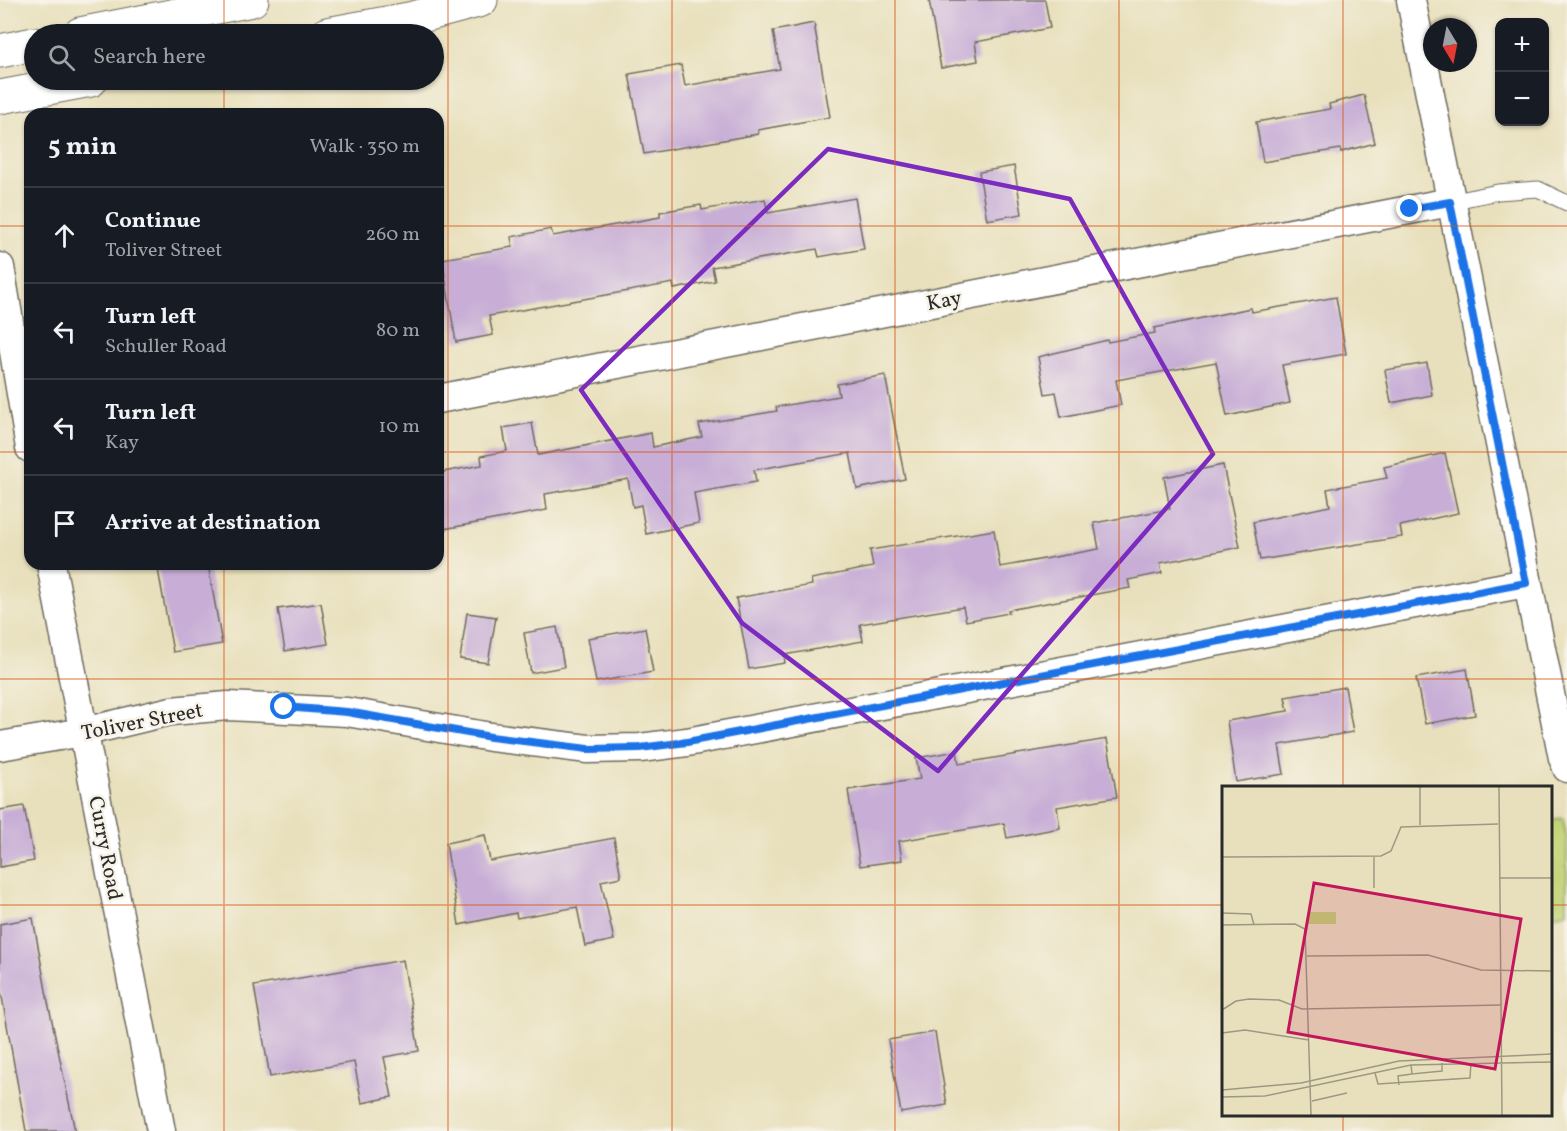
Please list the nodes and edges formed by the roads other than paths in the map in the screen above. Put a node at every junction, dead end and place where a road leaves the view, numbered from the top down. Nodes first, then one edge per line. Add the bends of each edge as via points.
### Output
1 (252, 0) edge
2 (481, 0) edge
3 (1412, 0) edge
4 (185, 7) edge
5 (412, 9) edge
6 (120, 24) edge
7 (361, 24) edge
8 (24, 46) edge
9 (0, 51) edge
10 (37, 90) edge
11 (0, 97) edge
12 (1450, 202) junction
13 (1567, 203) edge
14 (0, 267) edge
15 (444, 398) edge
16 (24, 412) edge
17 (52, 570) edge
18 (1526, 583) junction
19 (83, 732) junction
20 (0, 746) edge
21 (1565, 763) edge
22 (161, 1131) edge

1 - 4 main road
2 - 5 main road
3 - 12 street
4 - 6 main road
5 - 7 main road
8 - 9 main road
10 - 11 main road
12 - 13 lane via 1538,189
12 - 15 street, Kay
12 - 18 street
14 - 16 street
17 - 19 street, Curry Road
18 - 19 street, Toliver Street via 640,748 588,749 347,712 284,707 171,711
18 - 21 street
19 - 20 street, Toliver Street
19 - 22 street, Curry Road

